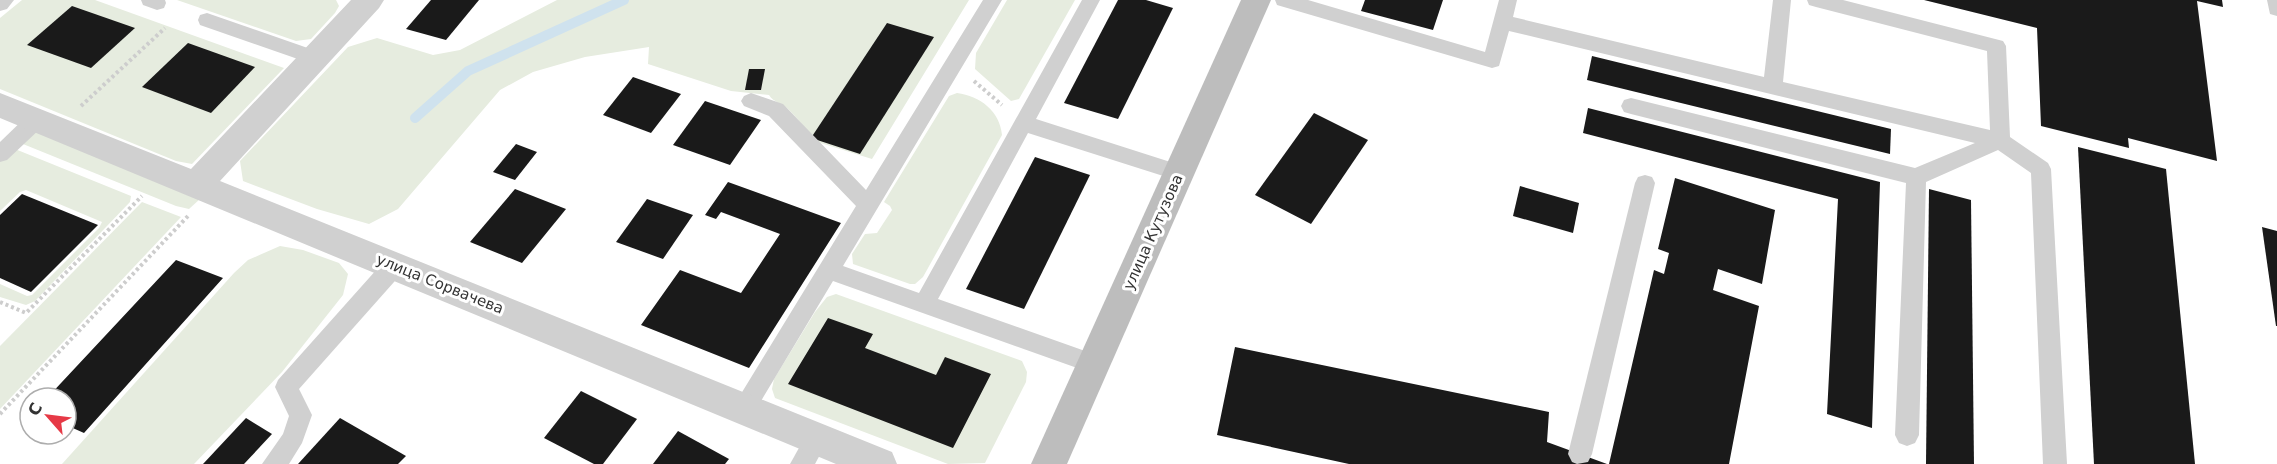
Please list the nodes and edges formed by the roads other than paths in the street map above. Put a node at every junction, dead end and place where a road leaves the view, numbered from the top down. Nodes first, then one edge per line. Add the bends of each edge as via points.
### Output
1 (5, 0) edge
2 (368, 0) edge
3 (993, 0) edge
4 (1091, 0) edge
5 (1256, 0) edge
6 (1284, 0) edge
7 (1508, 0) edge
8 (1782, 0) edge
9 (1816, 0) edge
10 (2276, 0) edge
11 (0, 4) edge
12 (1323, 6) edge
13 (2277, 9) edge
14 (207, 20) dead end
15 (1502, 22) junction
16 (315, 58) junction
17 (1773, 87) junction
18 (751, 101) dead end
19 (0, 105) edge
20 (1631, 106) dead end
21 (36, 120) junction
22 (1023, 123) junction
23 (2000, 141) junction
24 (0, 154) edge
25 (1179, 173) junction
26 (1916, 177) junction
27 (1645, 183) dead end
28 (203, 188) junction
29 (868, 205) junction
30 (394, 266) junction
31 (828, 270) junction
32 (924, 304) junction
33 (1094, 364) junction
34 (744, 409) junction
35 (1907, 435) dead end
36 (810, 451) edge
37 (1580, 454) dead end
38 (274, 464) edge
39 (879, 464) edge
40 (1049, 464) edge
41 (2055, 464) edge

1 - 11 lane
2 - 16 street
3 - 29 lane
4 - 22 lane
5 - 25 street, улица Кутузова
6 - 12 lane
7 - 15 lane
8 - 17 lane
9 - 23 lane via 1996,46
10 - 13 lane
12 - 15 lane via 1492,62
14 - 16 lane
15 - 17 lane
16 - 28 street
17 - 23 lane
18 - 29 lane via 776,110
19 - 21 street, улица Сорвачева
20 - 26 lane
21 - 24 lane
21 - 28 street, улица Сорвачева
22 - 25 lane
22 - 32 lane
23 - 26 lane
23 - 41 lane via 2041,169
25 - 33 street, улица Кутузова
26 - 35 lane
27 - 37 lane
28 - 30 street, улица Сорвачева
29 - 31 lane
30 - 34 street, улица Сорвачева
30 - 38 lane via 285,387 301,415 292,440
31 - 32 lane
31 - 34 lane
32 - 33 lane
33 - 40 street, улица Кутузова
34 - 36 street, улица Сорвачева
36 - 39 street, улица Сорвачева

